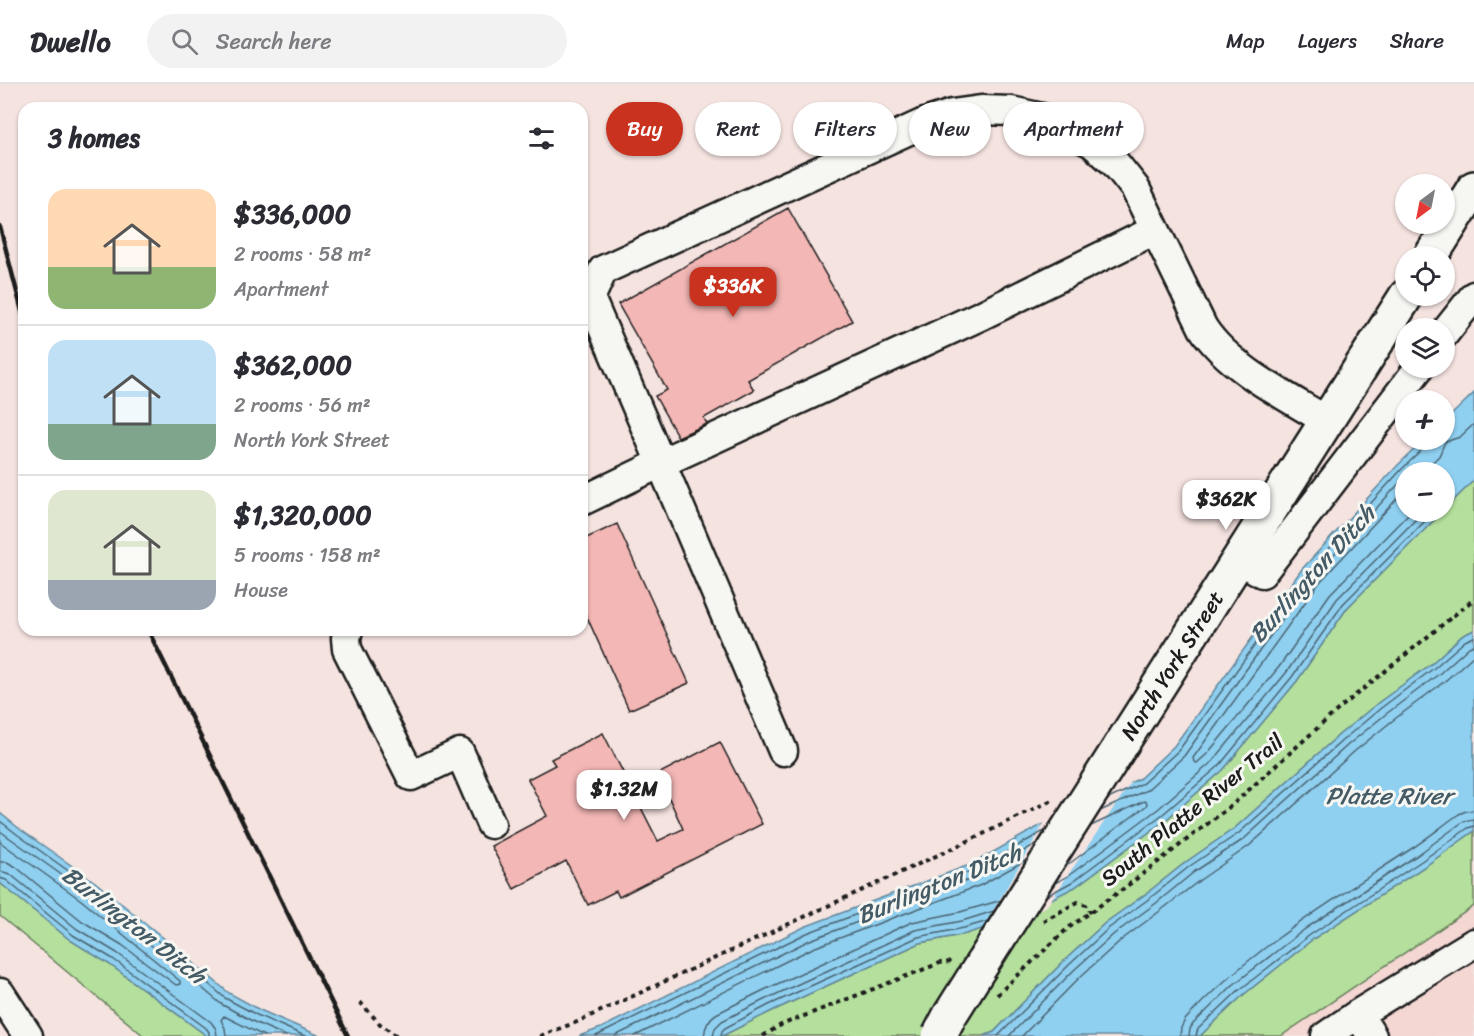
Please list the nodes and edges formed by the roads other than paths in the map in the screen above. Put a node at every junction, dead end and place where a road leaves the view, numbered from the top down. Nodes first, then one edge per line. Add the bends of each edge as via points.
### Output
1 (1474, 188) edge
2 (1155, 230) junction
3 (1437, 246) edge
4 (1474, 296) edge
5 (1400, 306) edge
6 (1455, 320) edge
7 (1411, 378) edge
8 (1327, 421) junction
9 (661, 464) junction
10 (588, 498) edge
11 (1239, 559) junction
12 (346, 636) edge
13 (783, 751) dead end
14 (491, 824) dead end
15 (1474, 943) edge
16 (0, 993) edge
17 (1365, 1025) edge
18 (28, 1036) edge
19 (939, 1036) edge
20 (1326, 1036) edge

1 - 3 main road
2 - 8 lane via 1212,342 1253,375
2 - 9 lane
2 - 9 lane via 1135,188 1115,163 1092,144 1042,118 981,110 922,124 603,270 590,298
4 - 6 lane
5 - 8 main road, North York Street
7 - 11 lane via 1262,573
8 - 11 main road, North York Street
9 - 10 lane
9 - 13 lane
11 - 19 main road, North York Street, bridge via 1089,794 1025,921 970,963
12 - 14 lane via 347,649 411,776 455,745
15 - 17 lane
16 - 18 lane
17 - 20 lane

